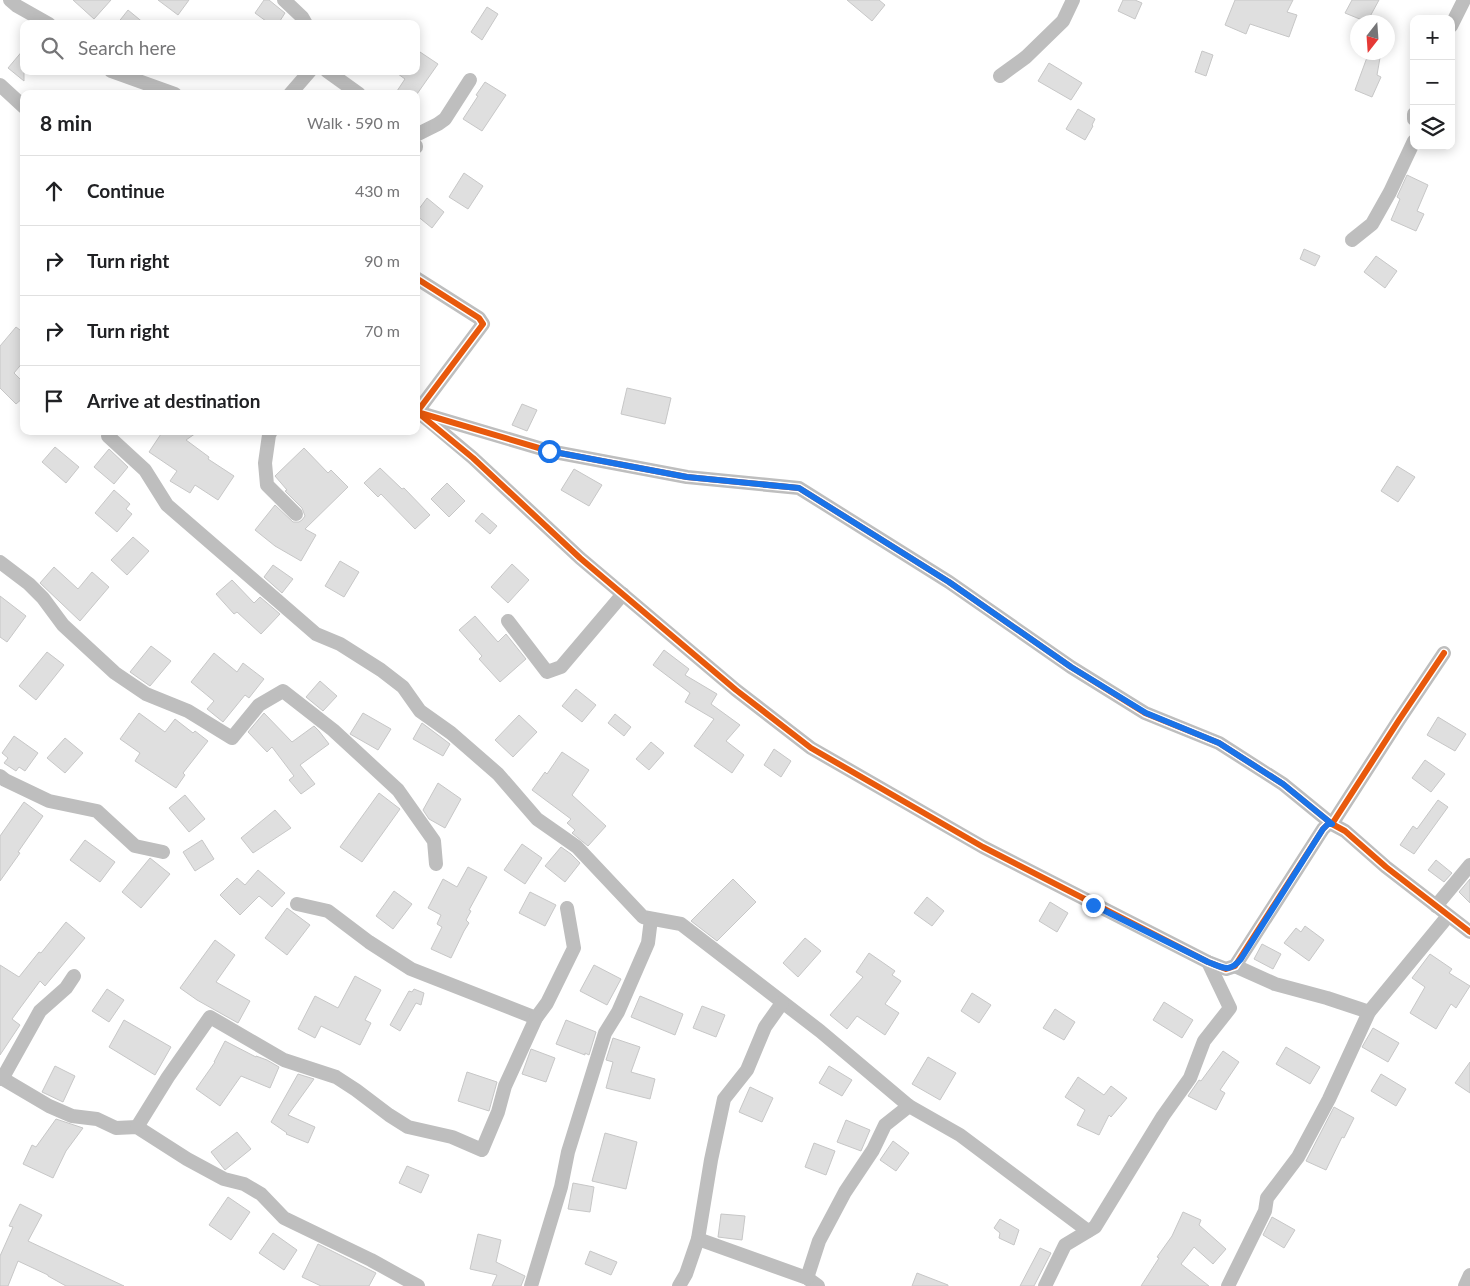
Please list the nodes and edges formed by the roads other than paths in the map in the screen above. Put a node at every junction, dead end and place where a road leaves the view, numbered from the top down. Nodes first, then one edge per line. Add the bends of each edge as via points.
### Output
1 (10, 0) edge
2 (284, 0) edge
3 (1073, 0) edge
4 (1464, 0) edge
5 (1455, 18) edge
6 (43, 20) edge
7 (304, 20) edge
8 (122, 75) edge
9 (307, 75) edge
10 (333, 75) edge
11 (1000, 76) dead end
12 (470, 80) dead end
13 (0, 84) edge
14 (165, 90) edge
15 (293, 90) edge
16 (353, 90) edge
17 (20, 103) edge
18 (420, 132) edge
19 (1410, 150) edge
20 (1352, 240) dead end
21 (420, 281) edge
22 (420, 407) edge
23 (420, 412) edge
24 (420, 414) edge
25 (109, 435) edge
26 (269, 435) edge
27 (296, 514) dead end
28 (0, 562) edge
29 (622, 594) junction
30 (508, 621) dead end
31 (1444, 653) dead end
32 (0, 776) edge
33 (1332, 824) junction
34 (163, 852) dead end
35 (436, 864) dead end
36 (1470, 865) edge
37 (298, 904) dead end
38 (1436, 906) junction
39 (566, 908) dead end
40 (1448, 916) junction
41 (651, 919) junction
42 (1470, 932) edge
43 (1208, 962) junction
44 (1235, 966) junction
45 (74, 976) dead end
46 (782, 1003) junction
47 (1370, 1012) junction
48 (536, 1018) junction
49 (1, 1078) edge
50 (910, 1106) junction
51 (137, 1127) junction
52 (1088, 1231) junction
53 (698, 1239) junction
54 (1470, 1275) edge
55 (807, 1278) junction
56 (418, 1286) edge
57 (531, 1286) edge
58 (679, 1286) edge
59 (818, 1286) edge
60 (1045, 1286) edge
61 (1228, 1286) edge
62 (1466, 1286) edge

1 - 6 street
2 - 7 street
3 - 11 street via 1063,20 1026,57
4 - 5 street
8 - 14 street
9 - 15 street
10 - 16 street
12 - 18 street via 446,119
13 - 17 street
19 - 20 street via 1372,224
21 - 22 street via 479,318 483,324
23 - 33 street via 549,451 687,477 799,488 949,582 1071,667 1146,713 1219,743 1283,784
24 - 29 street
25 - 41 street via 145,470 168,505 316,634 340,644 403,687 420,711 498,774 537,819 577,847 643,917
26 - 27 street via 265,463 267,485
28 - 35 street via 29,584 63,625 114,673 146,694 188,711 232,738 259,706 283,691 333,730 398,790 434,841
29 - 30 street via 561,667 548,672
29 - 43 street via 811,748 983,847
31 - 33 street
32 - 34 street via 49,801 97,810 135,846
33 - 38 street via 1345,831
33 - 44 street via 1323,829
36 - 38 street
37 - 48 street via 328,911 411,969
38 - 40 street
39 - 48 street via 574,948 547,1003
40 - 42 street
40 - 47 street
41 - 46 street via 682,924
41 - 57 street via 648,943 618,1012 605,1033
43 - 44 street via 1226,968
43 - 52 street via 1230,1008 1204,1042 1190,1078 1094,1227
44 - 47 street via 1275,984
45 - 49 street via 66,988 40,1011
46 - 50 street
46 - 53 street via 765,1027 747,1070 724,1099
47 - 61 street via 1298,1157 1267,1198 1265,1211
48 - 51 street via 505,1086 482,1150 452,1137 408,1127 336,1077 284,1060 210,1017
49 - 51 street via 72,1116 98,1119 116,1128
50 - 52 street via 960,1135
50 - 55 street via 885,1125 819,1241
51 - 56 street via 224,1179 244,1184 261,1194 284,1218
52 - 60 street via 1065,1244
53 - 55 street
53 - 58 street
54 - 62 street
55 - 59 street

